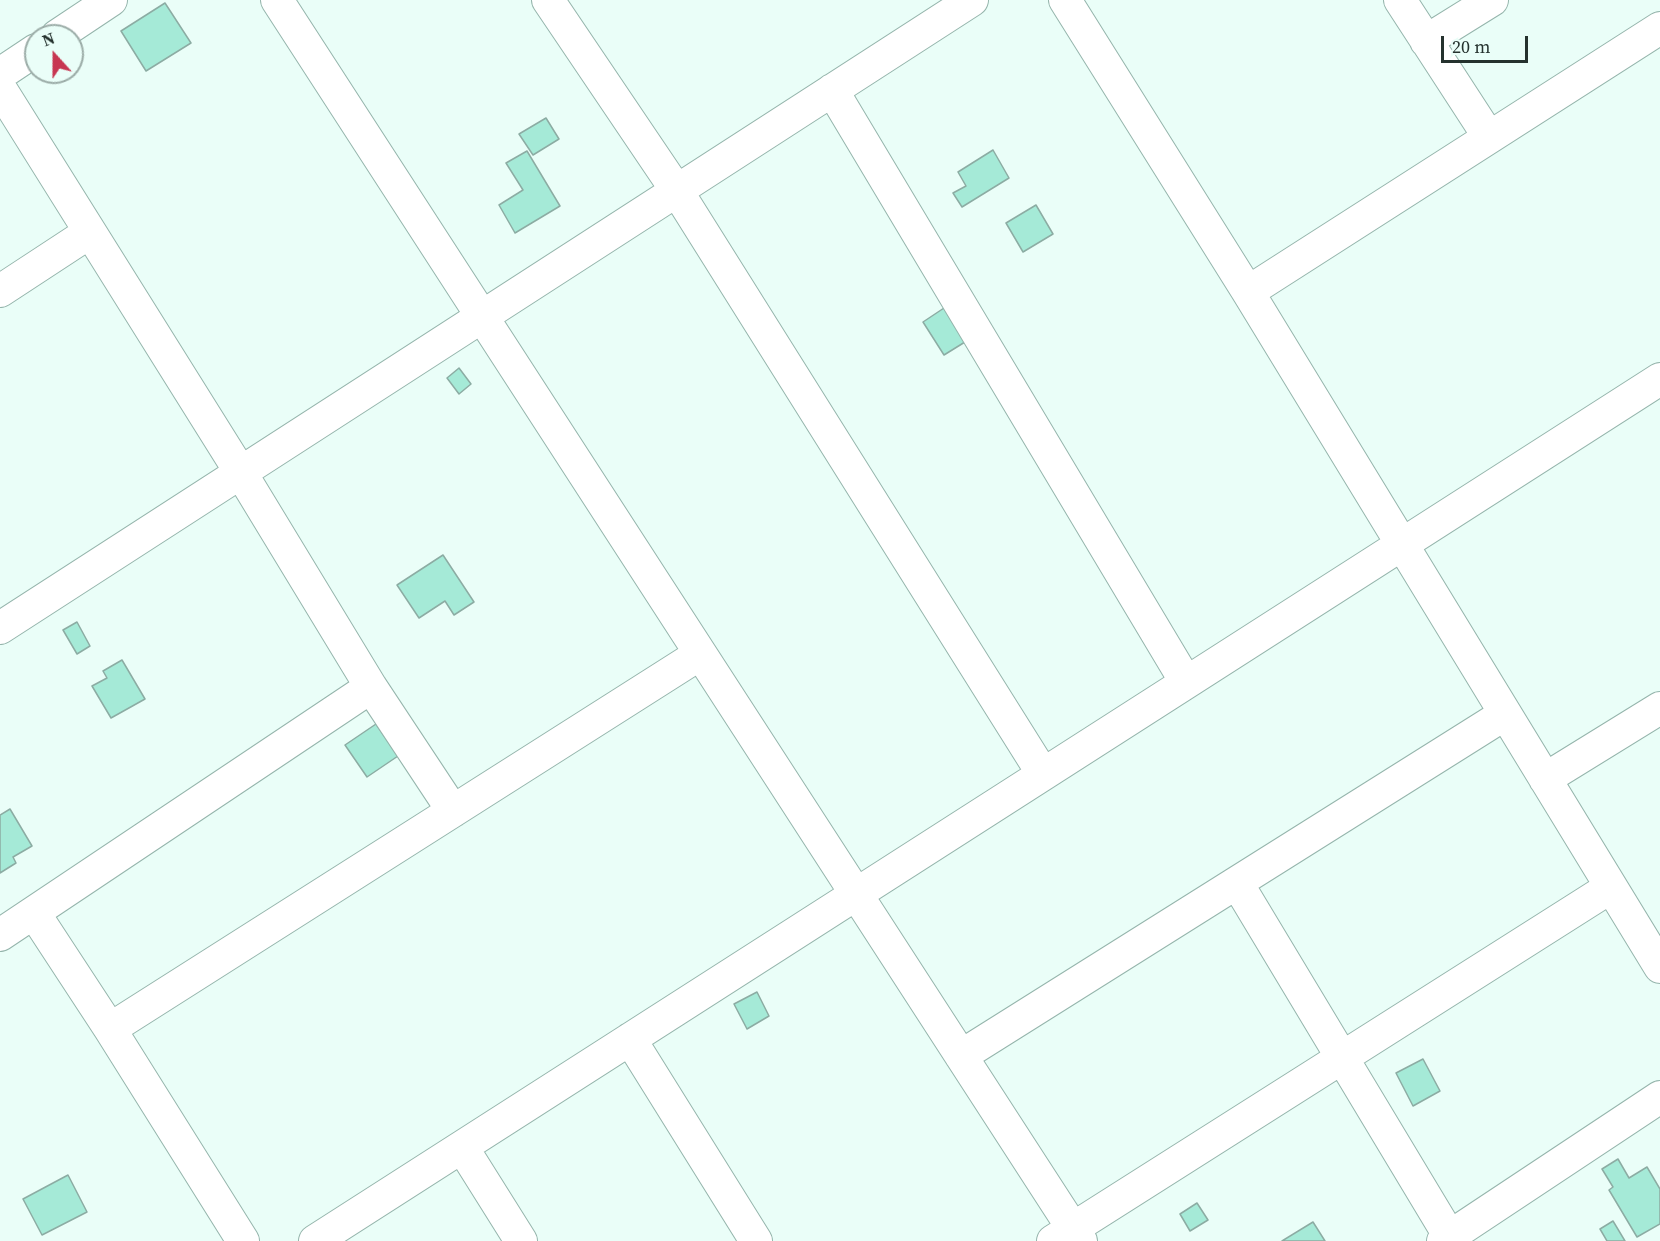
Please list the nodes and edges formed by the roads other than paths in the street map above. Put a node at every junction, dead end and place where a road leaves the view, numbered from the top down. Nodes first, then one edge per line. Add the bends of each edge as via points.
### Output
1 (111, 0) edge
2 (277, 0) edge
3 (548, 0) edge
4 (972, 0) edge
5 (1065, 0) edge
6 (1400, 0) edge
7 (1492, 0) edge
8 (75, 24) edge
9 (1660, 28) edge
10 (1426, 41) junction
11 (24, 58) edge
12 (0, 74) edge
13 (0, 88) edge
14 (832, 90) junction
15 (1489, 137) junction
16 (676, 191) junction
17 (90, 232) junction
18 (0, 291) edge
19 (1248, 292) junction
20 (482, 316) junction
21 (1660, 379) edge
22 (241, 472) junction
23 (1401, 545) junction
24 (0, 628) edge
25 (700, 654) junction
26 (1186, 682) junction
27 (371, 687) junction
28 (1660, 708) edge
29 (1505, 714) junction
30 (1043, 774) junction
31 (1545, 779) junction
32 (453, 811) junction
33 (1237, 883) junction
34 (1611, 887) junction
35 (856, 894) junction
36 (34, 913) junction
37 (0, 935) edge
38 (1660, 967) edge
39 (110, 1029) junction
40 (630, 1039) junction
41 (961, 1056) junction
42 (1342, 1058) junction
43 (1660, 1097) edge
44 (462, 1147) junction
45 (1069, 1237) edge
46 (1446, 1239) edge
47 (243, 1241) edge
48 (315, 1241) edge
49 (521, 1241) edge
50 (756, 1241) edge

1 - 8 street
2 - 20 street
3 - 16 street
4 - 14 street
5 - 19 street
6 - 10 street
7 - 10 street
9 - 15 street
10 - 15 street
11 - 12 street
13 - 17 street
14 - 16 street
14 - 26 street
15 - 19 street
16 - 20 street
16 - 30 street
17 - 18 street
17 - 22 street
19 - 23 street
20 - 22 street
20 - 25 street
21 - 23 street
22 - 24 street
22 - 27 street
23 - 26 street
23 - 29 street
25 - 32 street
25 - 35 street
26 - 30 street
27 - 32 street
27 - 36 street
28 - 31 street
29 - 31 street
29 - 33 street
30 - 35 street
31 - 34 street
32 - 39 street
33 - 41 street
33 - 42 street
34 - 38 street
34 - 42 street
35 - 40 street
35 - 41 street
36 - 37 street
36 - 39 street
39 - 47 street
40 - 44 street
40 - 50 street
41 - 45 street
42 - 45 street
42 - 46 street
43 - 46 street
44 - 48 street
44 - 49 street

